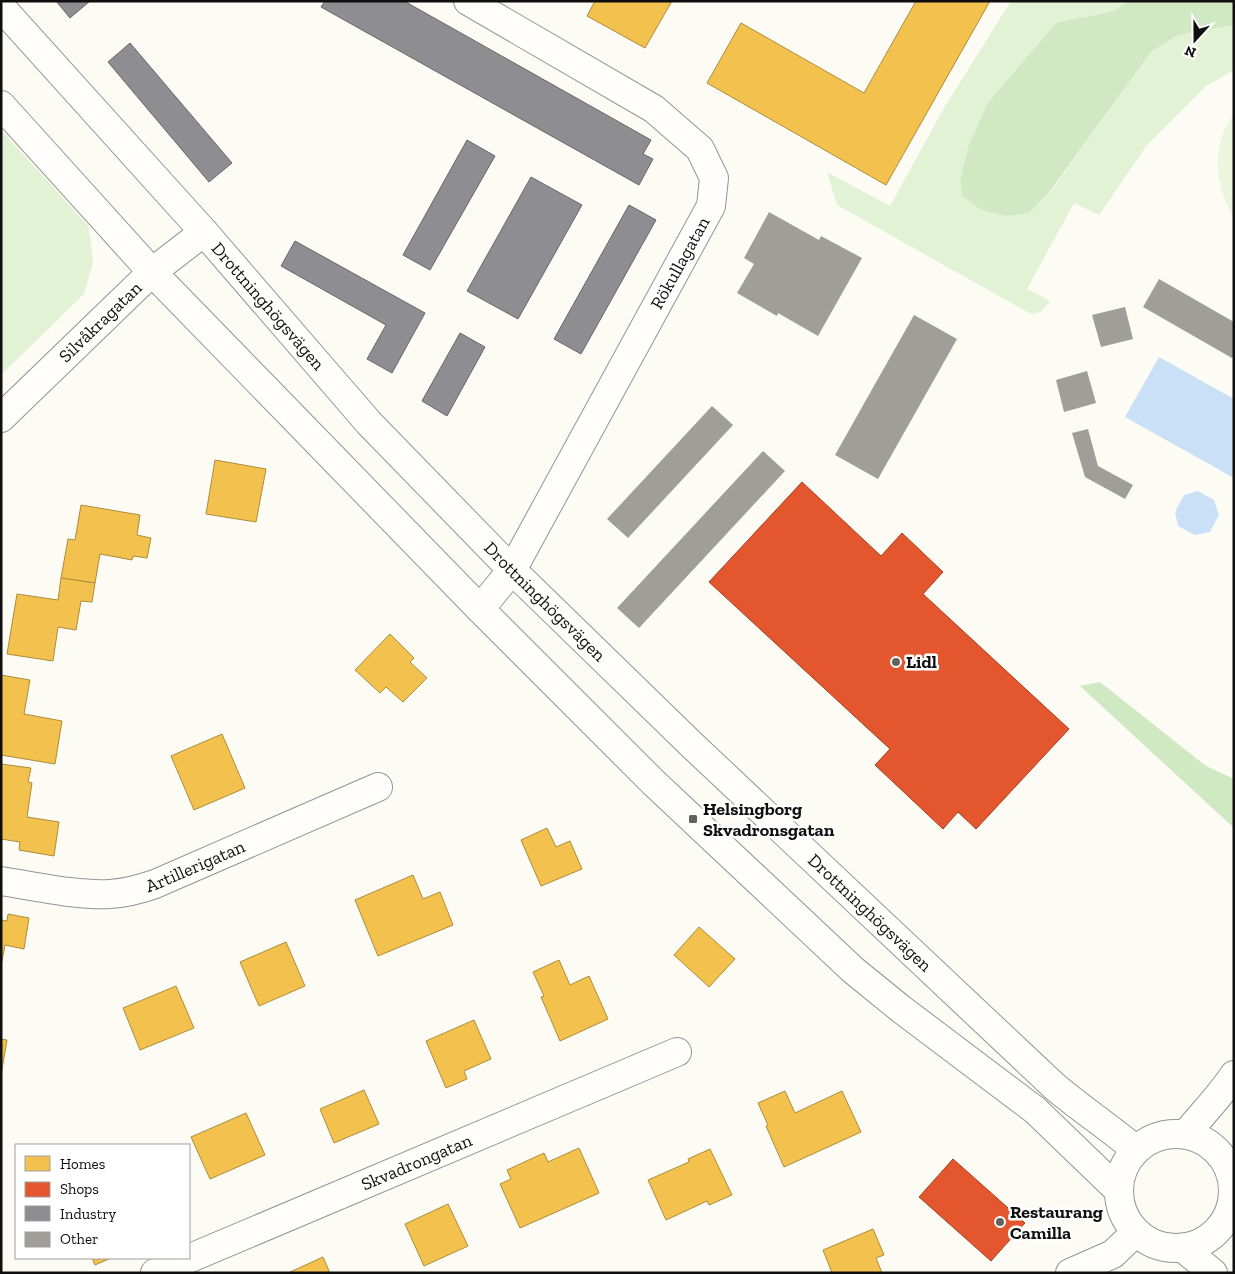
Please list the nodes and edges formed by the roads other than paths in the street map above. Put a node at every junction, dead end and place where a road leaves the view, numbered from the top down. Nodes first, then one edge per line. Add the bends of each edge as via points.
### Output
1 (468, 1) edge
2 (1, 7) edge
3 (1, 105) edge
4 (204, 232) junction
5 (152, 272) junction
6 (1, 418) edge
7 (512, 570) junction
8 (480, 610) junction
9 (378, 787) dead end
10 (1, 881) edge
11 (677, 1052) dead end
12 (1234, 1075) edge
13 (1186, 1134) junction
14 (1136, 1150) junction
15 (1232, 1166) edge
16 (1118, 1190) junction
17 (1230, 1227) edge
18 (1136, 1232) junction
19 (1183, 1248) junction
20 (190, 1258) edge
21 (188, 1259) edge
22 (155, 1273) edge
23 (1070, 1273) edge
24 (1213, 1273) edge

1 - 7 street, Rökullagatan via 654,108 700,149 714,178 711,206
2 - 4 street, Drottninghögsvägen
3 - 5 street
4 - 5 street, Silvåkragatan
4 - 7 street, Drottninghögsvägen via 369,423
5 - 6 street, Silvåkragatan
5 - 8 street
7 - 8 street, Rökullagatan
7 - 14 street, Drottninghögsvägen via 692,746 1054,1086
8 - 16 street via 653,782 854,970 1035,1110
9 - 10 street, Artillerigatan via 140,889 109,894 85,893
11 - 20 street, Skvadrongatan
12 - 13 street
13 - 14 street via 1164,1134
13 - 15 street via 1213,1147
14 - 16 street via 1121,1175
15 - 17 street via 1234,1197
16 - 18 street via 1123,1212
17 - 19 street via 1196,1246
18 - 19 street via 1166,1248
18 - 23 street via 1113,1254
19 - 24 street
21 - 22 street, Skvadrongatan

